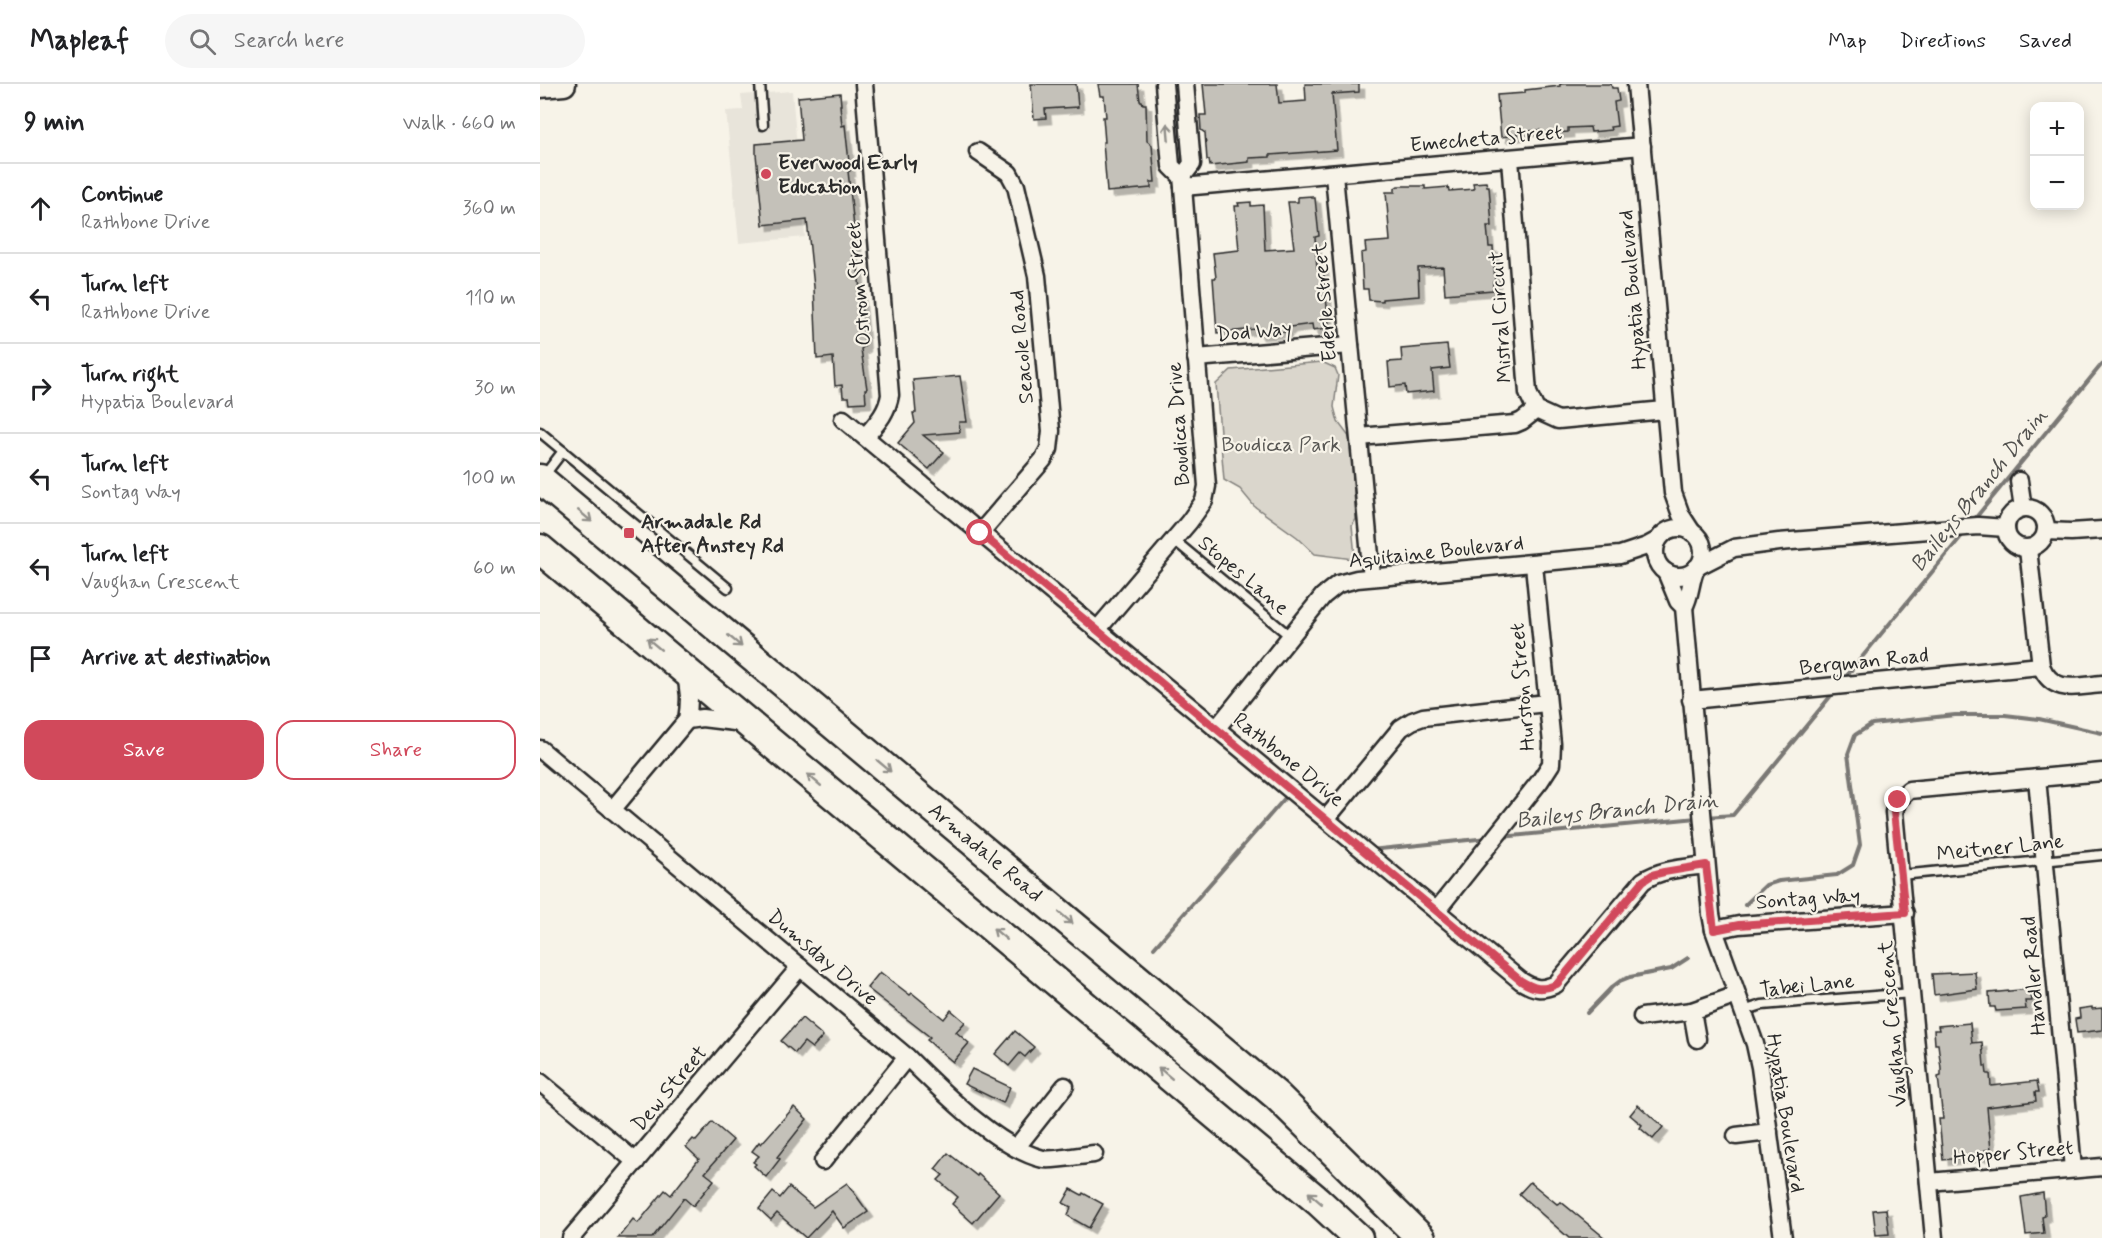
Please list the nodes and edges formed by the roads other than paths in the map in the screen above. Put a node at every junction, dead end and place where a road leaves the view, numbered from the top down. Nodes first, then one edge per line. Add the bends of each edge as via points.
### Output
1 (564, 84) edge
2 (760, 84) edge
3 (864, 84) edge
4 (1164, 84) edge
5 (1185, 84) edge
6 (1636, 84) edge
7 (540, 86) edge
8 (763, 125) dead end
9 (1642, 146) junction
10 (978, 152) dead end
11 (1510, 159) junction
12 (1334, 174) junction
13 (1183, 182) junction
14 (1350, 345) junction
15 (1196, 358) junction
16 (1536, 410) junction
17 (1665, 410) junction
18 (843, 419) dead end
19 (540, 432) edge
20 (865, 437) junction
21 (1359, 437) junction
22 (563, 451) junction
23 (540, 479) edge
24 (2019, 481) dead end
25 (1673, 493) junction
26 (2023, 508) junction
27 (2006, 528) junction
28 (2102, 530) edge
29 (2046, 531) junction
30 (980, 533) junction
31 (1694, 533) junction
32 (1660, 538) junction
33 (1174, 540) junction
34 (540, 549) edge
35 (1734, 549) junction
36 (2028, 549) junction
37 (1620, 555) junction
38 (1534, 565) junction
39 (1696, 568) junction
40 (1663, 569) junction
41 (1372, 577) junction
42 (728, 588) dead end
43 (1684, 607) junction
44 (1096, 630) junction
45 (1291, 637) junction
46 (2041, 666) junction
47 (683, 669) junction
48 (2102, 684) edge
49 (1691, 700) junction
50 (1546, 703) junction
51 (687, 720) junction
52 (746, 723) junction
53 (1216, 729) junction
54 (543, 757) edge
55 (2102, 772) edge
56 (2037, 778) junction
57 (612, 810) junction
58 (1326, 819) junction
59 (2102, 855) edge
60 (2044, 861) junction
61 (1706, 865) junction
62 (1901, 875) junction
63 (1437, 910) junction
64 (1905, 913) junction
65 (1714, 930) junction
66 (800, 967) junction
67 (1912, 993) junction
68 (1737, 995) junction
69 (1692, 1011) junction
70 (1743, 1011) junction
71 (1642, 1017) dead end
72 (1697, 1039) dead end
73 (907, 1057) junction
74 (540, 1082) edge
75 (1065, 1086) dead end
76 (1769, 1132) junction
77 (1736, 1136) dead end
78 (1016, 1148) junction
79 (1094, 1154) dead end
80 (823, 1161) dead end
81 (636, 1162) junction
82 (2102, 1167) edge
83 (2073, 1169) junction
84 (1929, 1182) junction
85 (571, 1238) edge
86 (1358, 1238) edge
87 (1421, 1238) edge
88 (1783, 1238) edge
89 (1934, 1238) edge

1 - 7 street
2 - 8 lane
3 - 20 street, Ostrom Street via 890,395 882,417
13 -> 4 street, Boudicca Drive via 1172,166
5 - 13 street, Boudicca Drive via 1192,164
6 - 9 street, Hypatia Boulevard
9 - 11 street, Emecheta Street
9 - 17 street, Hypatia Boulevard
10 - 30 street, Seacole Road via 1009,173 1016,186 1037,276 1051,431 1043,460
11 - 12 street, Emecheta Street
11 - 16 street, Mistral Circuit via 1528,393
12 - 13 street
12 - 14 street, Ederle Street
13 - 15 street, Boudicca Drive
14 - 15 street, Dod Way
14 - 21 street, Ederle Street
15 - 33 street, Boudicca Drive via 1207,486 1204,501
16 - 17 street via 1558,420
16 - 21 street via 1515,424
17 - 25 street, Hypatia Boulevard
18 - 20 street, Rathbone Drive
19 - 22 lane
20 - 30 street, Rathbone Drive
21 - 41 street, Ederle Street
22 - 23 lane
22 - 42 lane
23 -> 87 highway, Armadale Road via 1278,1096
24 - 26 street
25 - 31 street via 1681,515
25 - 32 street
26 - 27 street via 2011,515
26 - 29 street via 2040,513
27 - 35 street via 1978,526
27 - 36 street via 2014,543
28 - 29 street
29 - 36 street via 2040,543
30 - 44 street, Rathbone Drive
31 - 32 street via 1673,529
31 - 35 street
31 - 39 street via 1702,550
32 - 37 street
32 - 40 street via 1655,554
33 - 44 street, Boudicca Drive
33 - 45 lane, Stopes Lane
47 -> 34 highway
35 - 39 street
36 - 46 street
37 - 38 street, Aquitaine Boulevard
37 - 40 street
38 - 41 street, Aquitaine Boulevard
38 - 50 street, Hurston Street
39 - 40 street via 1682,575
39 - 43 street, Hypatia Boulevard
40 - 43 street, Hypatia Boulevard
41 - 45 street, Aquitaine Boulevard via 1338,584 1323,596
43 - 49 street, Hypatia Boulevard
44 - 53 street, Rathbone Drive
45 - 53 street, Aquitaine Boulevard
46 - 48 street via 2057,685
46 - 49 street, Bergman Road
47 - 51 street via 689,687
47 - 52 highway
49 - 61 street, Hypatia Boulevard
50 - 58 street via 1412,721 1401,728
50 - 63 street, Hurston Street via 1551,764
51 - 52 street
51 - 57 street
86 -> 52 highway
53 - 58 street, Rathbone Drive
54 - 57 street, Dumsday Drive
55 - 56 street, Vaughan Crescent
56 - 60 street, Handler Road
56 - 62 street, Vaughan Crescent via 1909,790 1898,800 1894,812
57 - 66 street, Dumsday Drive
58 - 63 street, Rathbone Drive
59 - 60 lane, Meitner Lane
60 - 62 lane, Meitner Lane
60 - 83 street, Handler Road
61 - 63 street, Rathbone Drive via 1652,875 1643,881 1557,984 1545,990 1521,981
61 - 65 street, Hypatia Boulevard
62 - 64 street, Vaughan Crescent
64 - 65 street, Sontag Way
64 - 67 street, Vaughan Crescent
65 - 68 street, Hypatia Boulevard
66 - 73 street, Dumsday Drive
66 - 81 street, Dew Street
67 - 70 lane, Tabei Lane via 1762,1005
67 - 84 street, Vaughan Crescent
68 - 69 street
68 - 70 street, Hypatia Boulevard
69 - 71 street
69 - 72 street
70 - 76 street, Hypatia Boulevard via 1760,1067
73 - 78 street, Dumsday Drive via 959,1107
73 - 80 street
74 - 81 street
75 - 78 street
76 - 77 street
76 - 88 street, Hypatia Boulevard
78 - 79 street, Dumsday Drive via 1044,1159
81 - 85 street, Dew Street
82 - 83 street, Hopper Street
83 - 84 street, Hopper Street
84 - 89 street, Vaughan Crescent

